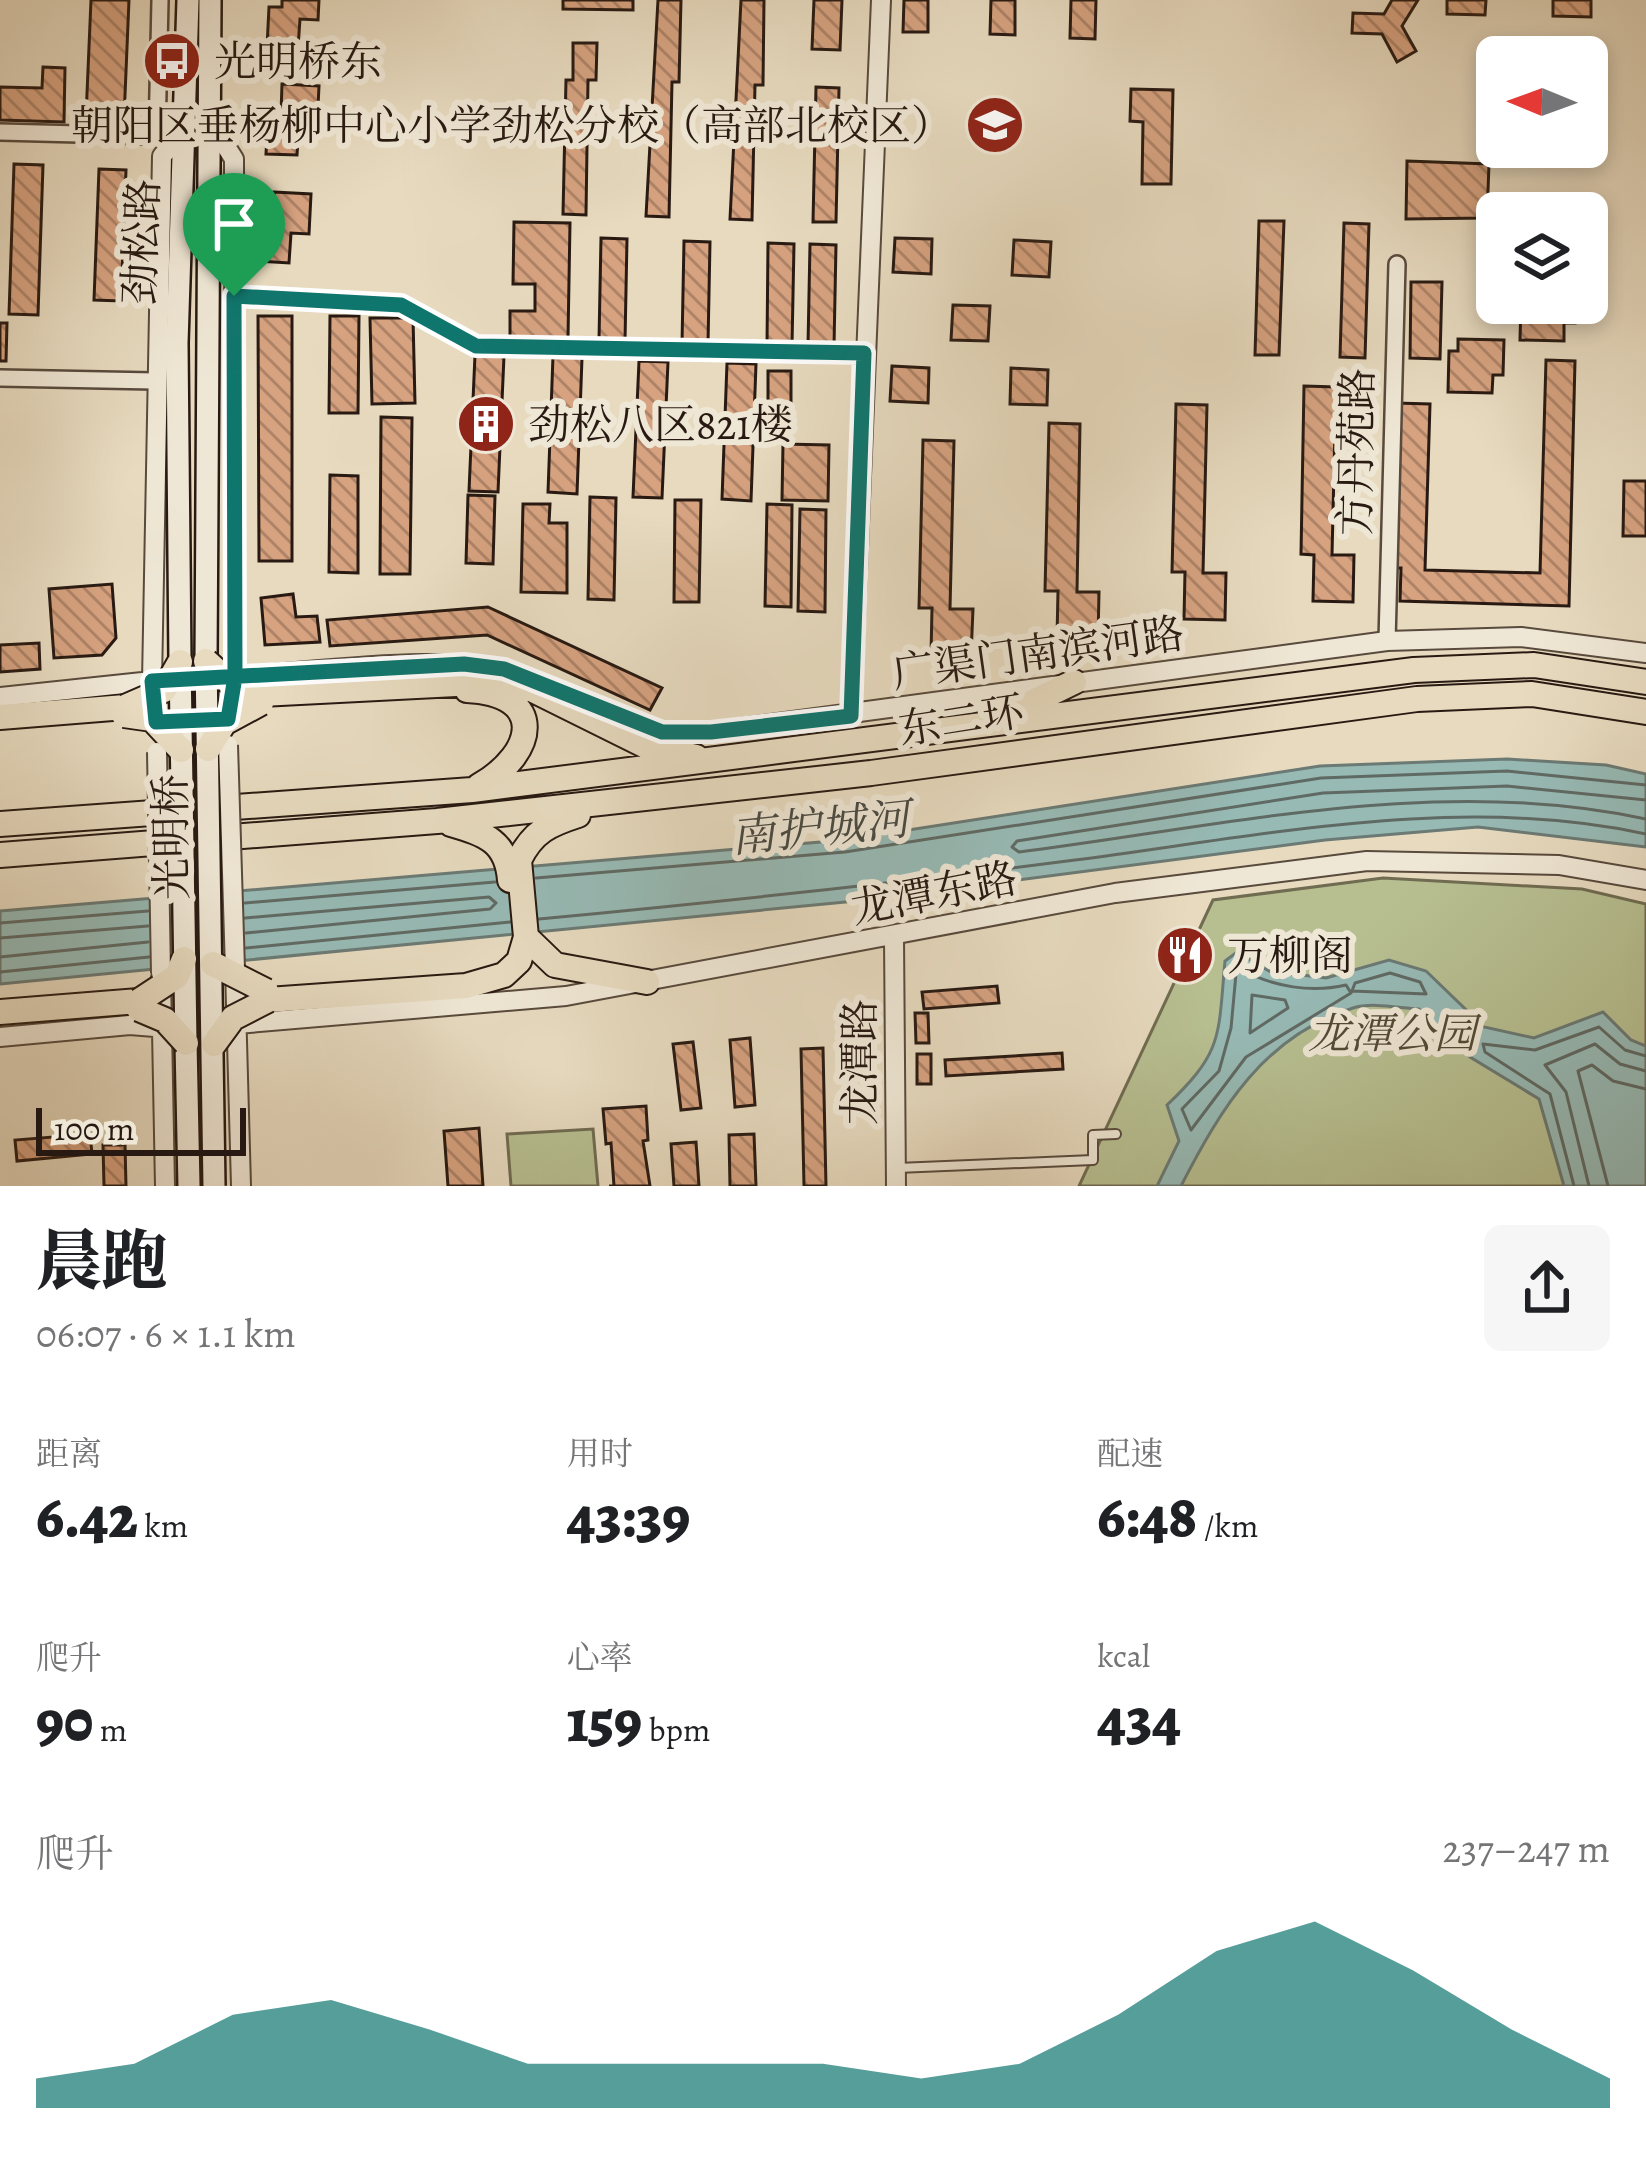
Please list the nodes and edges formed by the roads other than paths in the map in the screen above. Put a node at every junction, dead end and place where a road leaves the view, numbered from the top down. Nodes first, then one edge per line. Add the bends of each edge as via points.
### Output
1 (160, 0) edge
2 (188, 0) edge
3 (210, 0) edge
4 (881, 0) edge
5 (207, 116) junction
6 (184, 130) junction
7 (0, 132) edge
8 (1397, 264) dead end
9 (234, 296) junction
10 (204, 341) joint
11 (177, 343) joint
12 (864, 353) junction
13 (0, 379) edge
14 (154, 381) junction
15 (1387, 641) junction
16 (1646, 653) edge
17 (180, 662) junction
18 (206, 662) junction
19 (235, 677) junction
20 (152, 681) junction
21 (1074, 682) junction
22 (1646, 682) edge
23 (0, 697) edge
24 (261, 699) junction
25 (125, 711) junction
26 (1646, 712) edge
27 (851, 716) junction
28 (228, 719) junction
29 (0, 720) edge
30 (156, 722) junction
31 (987, 724) junction
32 (218, 747) junction
33 (169, 751) junction
34 (722, 761) junction
35 (472, 790) junction
36 (602, 803) junction
37 (437, 821) junction
38 (0, 824) edge
39 (0, 856) edge
40 (514, 860) junction
41 (1646, 880) edge
42 (520, 937) junction
43 (894, 938) junction
44 (184, 959) junction
45 (224, 966) junction
46 (647, 982) junction
47 (267, 996) junction
48 (236, 1002) junction
49 (146, 1004) junction
50 (0, 1016) edge
51 (161, 1024) junction
52 (237, 1024) junction
53 (0, 1036) edge
54 (186, 1043) junction
55 (214, 1044) junction
56 (1116, 1134) dead end
57 (896, 1177) edge
58 (165, 1186) edge
59 (189, 1186) edge
60 (214, 1186) edge
61 (241, 1186) edge

1 - 7 street via 157,136
2 - 6 main road, 劲松路
3 - 5 main road, 劲松路
4 - 12 street
5 - 9 street via 234,159
5 - 10 main road, 劲松路
6 - 11 main road, 劲松路
6 - 14 street via 162,156
8 - 15 street, 方丹苑路
9 - 12 street via 401,305 476,346
9 - 19 street
10 - 18 main road, 光明桥
11 - 17 main road, 光明桥
12 - 27 street
13 - 14 street
14 - 20 street
15 - 16 street, 广渠门南滨河路 via 1521,637
15 - 21 street, 广渠门南滨河路
17 - 25 highway, bridge via 164,690
17 - 33 main road, 光明桥, bridge
18 - 24 highway, bridge
18 - 32 main road, 光明桥, bridge
19 - 20 street, 广渠门南滨河路
19 - 27 street, 广渠门南滨河路 via 464,664 504,669 662,732
19 - 28 street
20 - 23 street
20 - 30 street
21 - 27 street, 广渠门南滨河路
21 - 31 highway
22 - 31 highway, 东二环 via 1482,665
24 - 32 highway, bridge via 224,723
24 - 34 highway via 495,678 646,746
24 - 35 highway via 488,692 522,710 527,733 518,756
25 - 29 highway
25 - 33 highway, bridge via 152,718
26 - 36 highway, 东二环 via 1532,694 1417,699
28 - 30 street
28 - 32 street
30 - 33 street
31 - 34 highway, 东二环
32 - 45 main road, 光明桥, bridge
33 - 44 main road, 光明桥, bridge
33 - 49 street, 光明桥, bridge via 161,973
34 - 35 highway, 东二环
35 - 38 highway, 东二环
36 - 37 highway, 东二环
36 - 40 highway via 540,829
37 - 39 highway, 东二环
37 - 40 highway via 483,833
40 - 42 highway
41 - 43 street, 龙潭东路 via 1559,865 1367,861 1115,893
42 - 46 highway via 555,965
42 - 47 highway via 475,974
43 - 46 street, 龙潭东路
43 - 57 street, 龙潭路
44 - 49 highway, bridge
44 - 54 main road, 光明桥, bridge
45 - 47 highway, bridge
45 - 48 street
45 - 55 main road, 光明桥, bridge
46 - 52 street, 龙潭东路
47 - 55 highway, bridge via 232,1018
48 - 49 street via 196,986
48 - 52 street
49 - 50 highway
49 - 51 street, 光明桥
49 - 54 highway, bridge
51 - 52 street, 龙潭东路 via 192,1033
51 - 53 street
51 - 58 street, 光明桥
52 - 61 street
54 - 59 main road, 光明桥
55 - 60 main road, 光明桥, bridge
56 - 57 lane via 1093,1136 1093,1160

